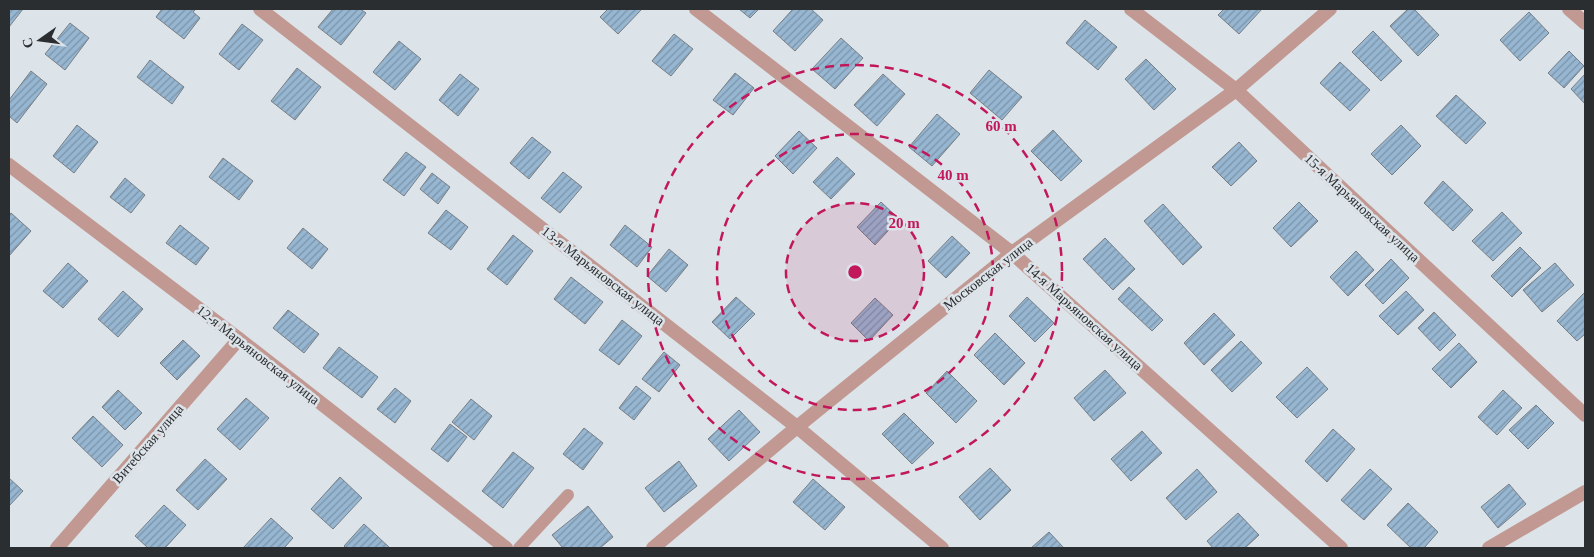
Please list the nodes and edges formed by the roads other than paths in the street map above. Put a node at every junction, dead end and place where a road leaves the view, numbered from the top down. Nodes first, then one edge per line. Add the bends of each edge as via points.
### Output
1 (260, 9) edge
2 (696, 9) edge
3 (1131, 9) edge
4 (1330, 9) edge
5 (1569, 9) edge
6 (1585, 23) edge
7 (1236, 90) junction
8 (9, 166) edge
9 (1012, 253) junction
10 (239, 339) junction
11 (1585, 415) edge
12 (797, 427) junction
13 (1585, 492) edge
14 (568, 495) dead end
15 (57, 548) edge
16 (506, 548) edge
17 (519, 548) edge
18 (653, 548) edge
19 (942, 548) edge
20 (1341, 548) edge
21 (1489, 548) edge

1 - 12 street, 13-я Марьяновская улица
2 - 9 street, 14-я Марьяновская улица
3 - 7 street, 15-я Марьяновская улица
4 - 7 street, Московская улица
5 - 6 street
7 - 9 street, Московская улица
7 - 11 street, 15-я Марьяновская улица
8 - 10 street, 12-я Марьяновская улица
9 - 12 street, Московская улица
9 - 20 street, 14-я Марьяновская улица
10 - 15 street, Витебская улица
10 - 16 street, 12-я Марьяновская улица
12 - 18 street, Московская улица
12 - 19 street, 13-я Марьяновская улица
13 - 21 street
14 - 17 lane

